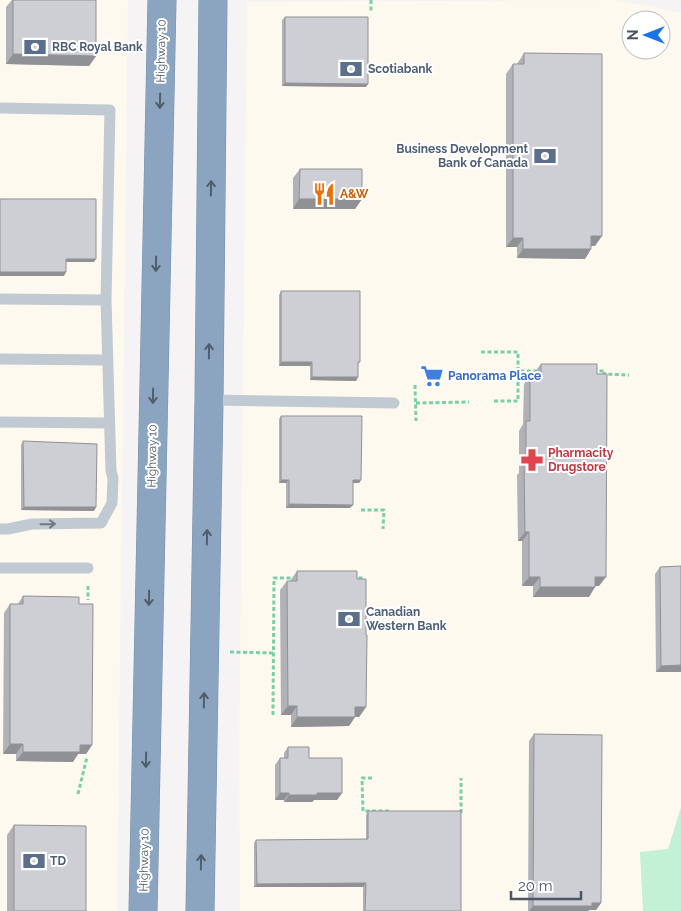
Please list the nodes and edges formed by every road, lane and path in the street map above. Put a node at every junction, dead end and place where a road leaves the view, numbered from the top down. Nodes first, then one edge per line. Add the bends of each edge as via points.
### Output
1 (162, 0) edge
2 (201, 0) edge
3 (371, 0) edge
4 (213, 12) edge
5 (371, 13) dead end
6 (0, 108) edge
7 (0, 299) edge
8 (106, 300) junction
9 (481, 352) dead end
10 (0, 360) edge
11 (107, 360) junction
12 (518, 371) junction
13 (547, 371) edge
14 (585, 371) edge
15 (629, 375) dead end
16 (415, 385) dead end
17 (209, 400) junction
18 (494, 401) dead end
19 (469, 402) dead end
20 (394, 403) dead end
21 (416, 403) junction
22 (416, 421) dead end
23 (0, 422) edge
24 (109, 423) junction
25 (361, 510) dead end
26 (0, 529) edge
27 (383, 529) dead end
28 (0, 568) edge
29 (88, 568) dead end
30 (304, 578) edge
31 (343, 578) edge
32 (363, 578) edge
33 (230, 652) dead end
34 (274, 652) junction
35 (273, 715) dead end
36 (87, 757) edge
37 (372, 778) dead end
38 (461, 778) dead end
39 (78, 794) dead end
40 (392, 811) edge
41 (460, 822) edge
42 (142, 911) edge
43 (200, 911) edge

1 -> 42 highway, Highway 10
2 - 4 highway
3 - 5 path
17 -> 4 highway
6 - 8 lane via 110,110
7 - 8 lane
8 - 11 lane
9 - 12 path via 518,352
10 - 11 lane
11 - 24 lane
12 - 13 path
12 - 18 path via 518,401
14 - 15 path
16 - 21 path
17 - 20 lane
43 -> 17 highway
19 - 21 path
21 - 22 path
23 - 24 lane
26 -> 24 lane via 32,524 101,522 112,503
25 - 27 path via 384,510
28 - 29 lane
30 - 34 path via 274,578
31 - 32 path
33 - 34 path
34 - 35 path
36 - 39 path
37 - 40 path via 362,778 363,811
38 - 41 path

